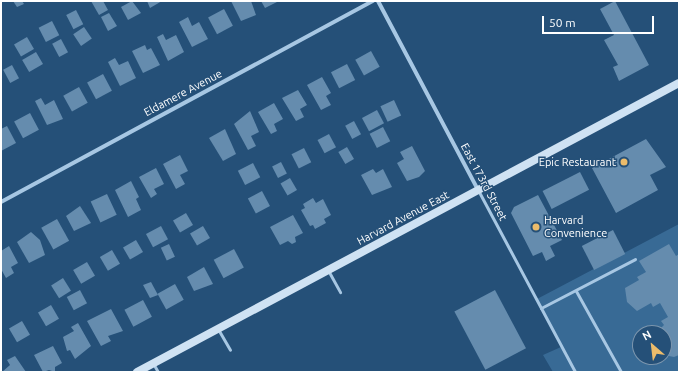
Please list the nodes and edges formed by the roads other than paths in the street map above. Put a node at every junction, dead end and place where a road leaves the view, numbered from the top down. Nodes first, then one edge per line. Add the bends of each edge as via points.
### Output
1 (373, 1) edge
2 (378, 1) edge
3 (679, 83) edge
4 (478, 190) junction
5 (1, 202) edge
6 (634, 259) dead end
7 (328, 270) junction
8 (576, 291) junction
9 (340, 292) dead end
10 (541, 308) junction
11 (218, 329) junction
12 (230, 350) dead end
13 (153, 363) junction
14 (137, 372) edge
15 (158, 372) edge
16 (575, 372) edge
17 (621, 372) edge

1 - 5 street, Eldamere Avenue
2 - 4 street, East 173rd Street
3 - 4 main road, Harvard Avenue East
4 - 7 main road, Harvard Avenue East
4 - 10 lane, East 173rd Street
6 - 8 lane
7 - 9 lane
7 - 11 main road, Harvard Avenue East
8 - 10 lane
8 - 17 lane
10 - 16 lane, East 173rd Street
11 - 12 lane
11 - 13 main road, Harvard Avenue East
13 - 14 main road, Harvard Avenue East
13 - 15 lane

